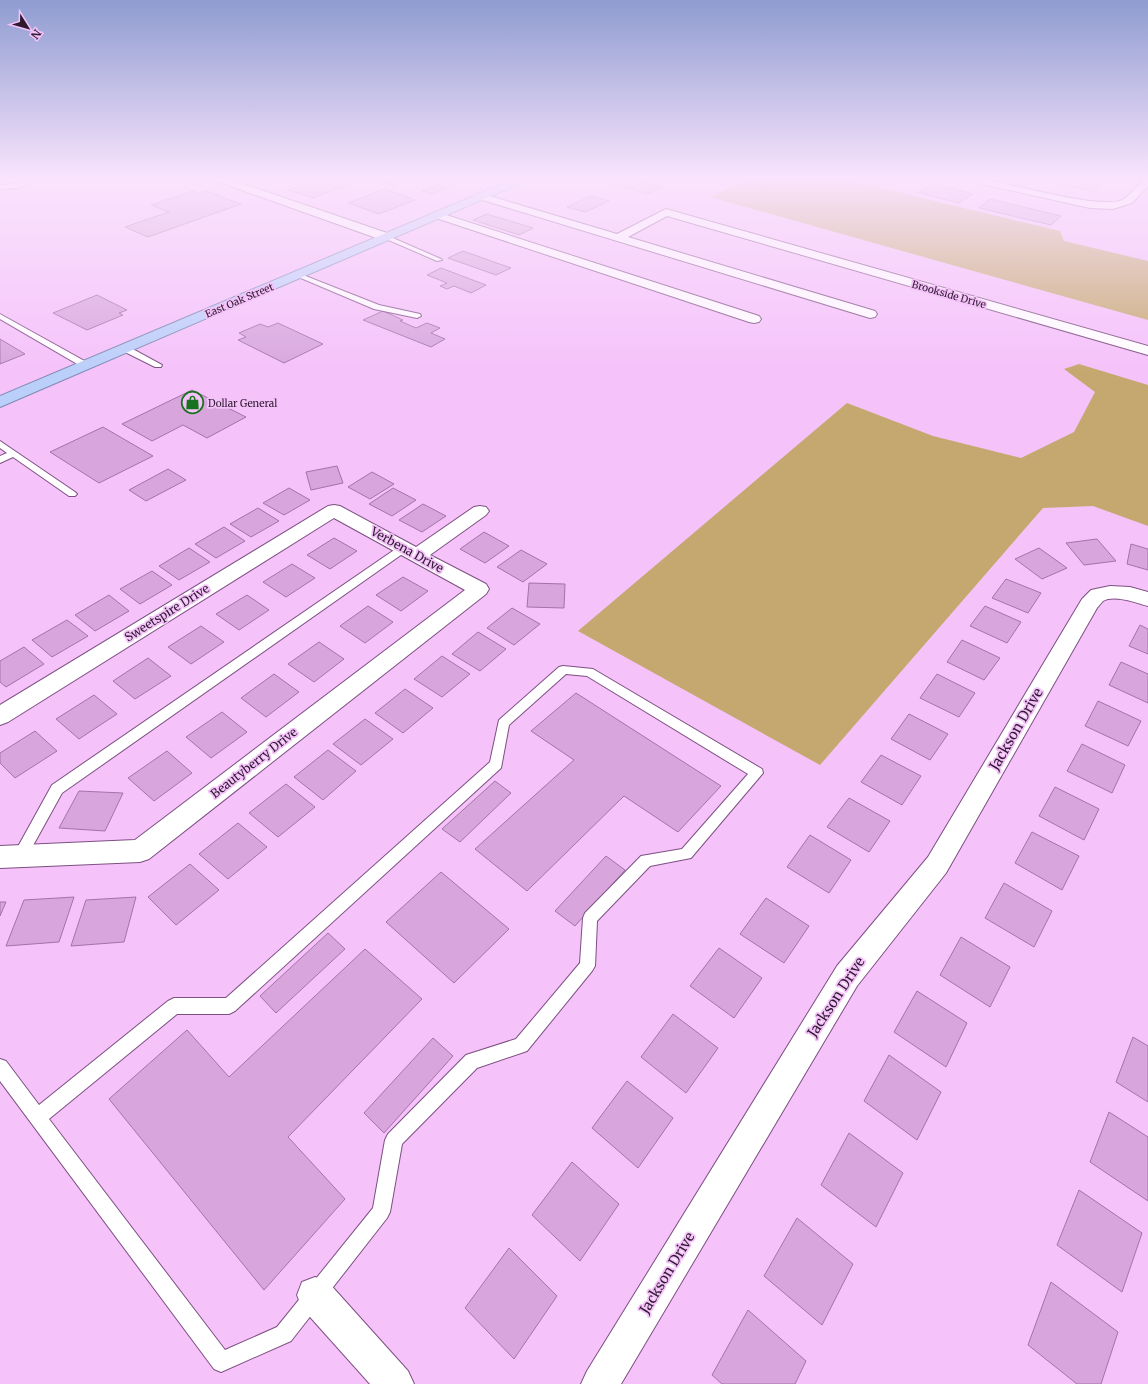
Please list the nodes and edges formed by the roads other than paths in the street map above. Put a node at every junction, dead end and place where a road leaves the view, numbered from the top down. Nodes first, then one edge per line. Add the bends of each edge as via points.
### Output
1 (371, 244) edge
2 (401, 244) edge
3 (524, 244) edge
4 (546, 244) edge
5 (636, 244) edge
6 (776, 244) edge
7 (537, 248) junction
8 (439, 260) dead end
9 (298, 275) junction
10 (870, 314) dead end
11 (0, 316) edge
12 (417, 316) dead end
13 (754, 319) dead end
14 (126, 349) junction
15 (1148, 351) edge
16 (158, 365) dead end
17 (87, 366) junction
18 (2, 400) edge
19 (0, 444) edge
20 (13, 453) junction
21 (0, 460) edge
22 (72, 494) dead end
23 (334, 510) joint
24 (480, 511) dead end
25 (410, 552) junction
26 (480, 589) joint
27 (1148, 599) edge
28 (0, 716) edge
29 (10, 857) edge
30 (0, 1067) edge
31 (38, 1117) junction
32 (315, 1295) junction
33 (395, 1384) edge
34 (600, 1384) edge

1 - 9 highway, East Oak Street
2 - 8 lane
3 - 7 street
4 - 7 street
5 - 10 street
6 - 15 street, Brookside Drive
7 - 13 street
9 - 12 lane via 377,307
9 - 14 highway, East Oak Street
11 - 17 lane
14 - 16 lane
14 - 17 highway, East Oak Street
17 - 18 highway, East Oak Street
19 - 20 lane
20 - 21 lane
20 - 22 lane
23 - 25 street, Verbena Drive
23 - 28 street, Sweetspire Drive
24 - 25 street
25 - 26 street, Verbena Drive
25 - 29 lane via 57,789
26 - 29 street, Beautyberry Drive via 140,851
27 - 34 street, Jackson Drive via 1117,592 1097,595 1089,604 937,865 847,976
30 - 31 lane
31 - 32 lane via 221,1362 284,1334
31 - 32 lane via 174,1006 230,1006 496,764 503,722 563,670 589,672 758,773 686,854 646,860 590,918 587,966 521,1045 472,1061 394,1140 381,1212
32 - 33 street

